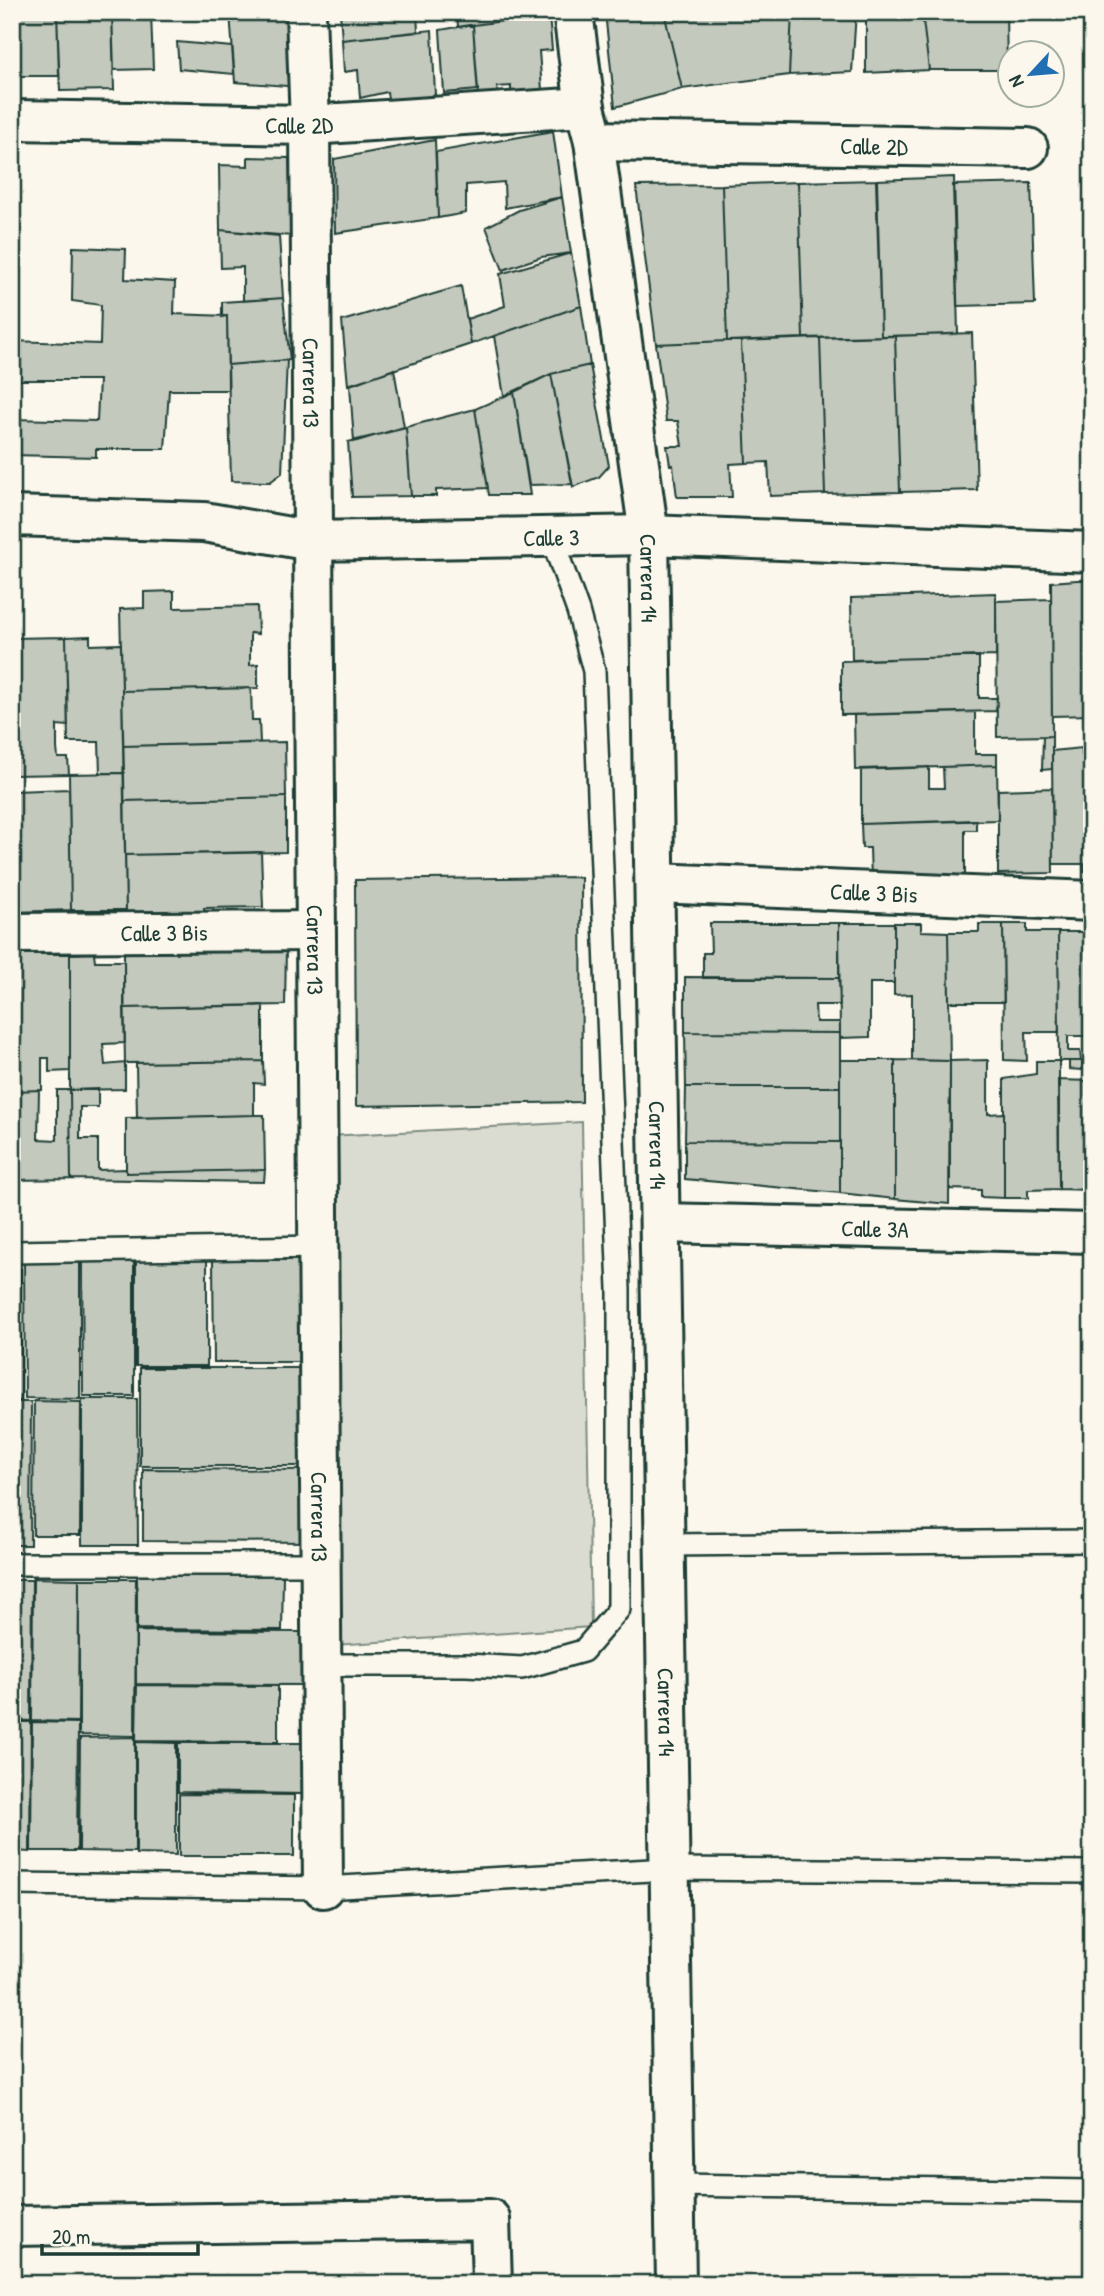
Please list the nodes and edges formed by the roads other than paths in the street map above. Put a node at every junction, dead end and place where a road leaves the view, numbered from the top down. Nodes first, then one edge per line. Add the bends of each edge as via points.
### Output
1 (306, 12) edge
2 (573, 12) edge
3 (12, 120) edge
4 (589, 124) junction
5 (310, 125) junction
6 (1028, 148) dead end
7 (12, 516) edge
8 (649, 535) junction
9 (551, 536) junction
10 (312, 541) junction
11 (1092, 552) edge
12 (654, 883) junction
13 (1092, 901) edge
14 (315, 931) junction
15 (12, 933) edge
16 (660, 1223) junction
17 (1092, 1233) edge
18 (317, 1247) junction
19 (12, 1252) edge
20 (1092, 1541) edge
21 (665, 1545) junction
22 (12, 1564) edge
23 (320, 1564) junction
24 (321, 1665) junction
25 (670, 1869) junction
26 (1092, 1872) edge
27 (12, 1884) edge
28 (323, 1888) junction
29 (675, 2185) junction
30 (1092, 2191) edge
31 (12, 2226) edge
32 (492, 2284) edge
33 (676, 2284) edge

1 - 5 street, Carrera 13
2 - 4 street, Carrera 14
3 - 5 street, Calle 2D
4 - 5 street, Calle 2D
4 - 6 street, Calle 2D
4 - 8 street, Carrera 14
5 - 10 street, Carrera 13
7 - 10 street, Calle 3 via 204,523
8 - 9 street, Calle 3
8 - 11 street, Calle 3
8 - 12 street, Carrera 14
9 - 10 street, Calle 3
9 - 24 lane via 594,671 619,1289 619,1609 583,1651 522,1668
10 - 14 street, Carrera 13
12 - 13 street, Calle 3 Bis
12 - 16 street, Carrera 14
14 - 15 street, Calle 3 Bis
14 - 18 street, Carrera 13
16 - 17 street, Calle 3A
16 - 21 street, Carrera 14
18 - 19 lane
18 - 23 street, Carrera 13
20 - 21 lane
21 - 25 street, Carrera 14
22 - 23 lane
23 - 24 street, Carrera 13
24 - 28 street, Carrera 13
25 - 26 lane
25 - 28 lane
25 - 29 street, Carrera 14
27 - 28 lane
29 - 30 lane
29 - 33 street, Carrera 14
31 - 32 street via 489,2219

